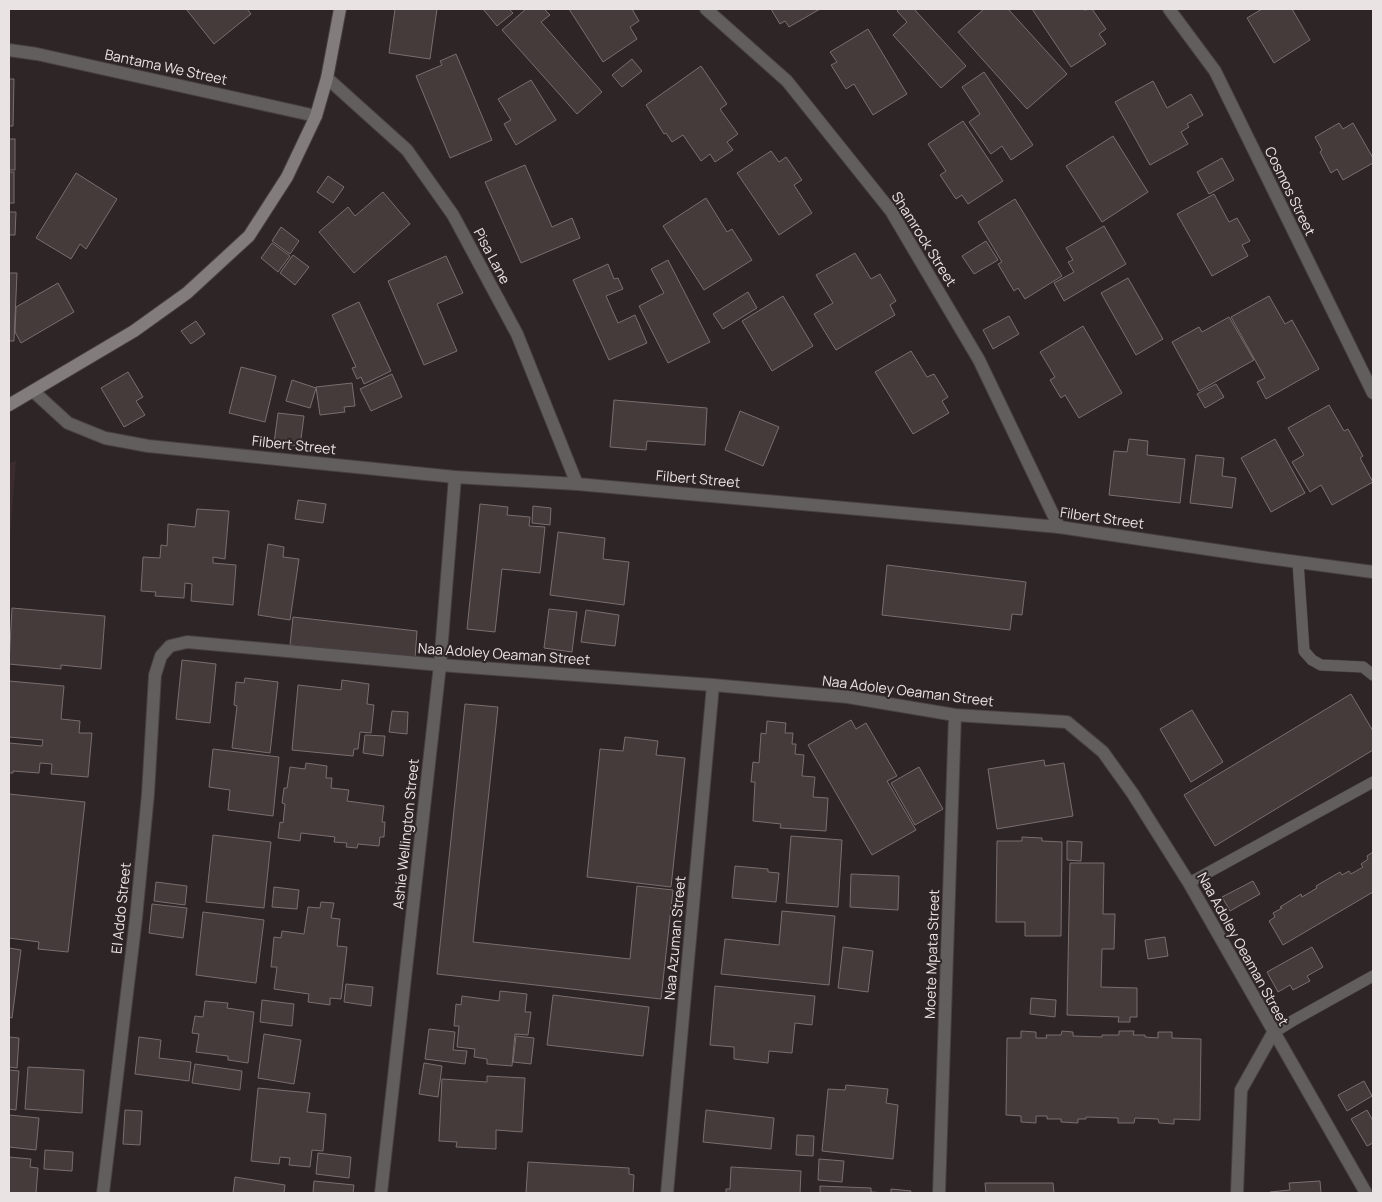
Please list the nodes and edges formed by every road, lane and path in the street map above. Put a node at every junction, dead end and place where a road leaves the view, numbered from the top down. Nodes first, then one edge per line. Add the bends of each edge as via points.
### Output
1 (340, 9) edge
2 (706, 9) edge
3 (1169, 9) edge
4 (9, 50) edge
5 (327, 78) junction
6 (316, 116) junction
7 (33, 390) junction
8 (1373, 393) edge
9 (9, 404) edge
10 (455, 477) junction
11 (577, 484) junction
12 (1059, 527) junction
13 (1298, 562) junction
14 (1373, 572) edge
15 (187, 642) joint
16 (440, 665) junction
17 (1373, 675) edge
18 (713, 685) junction
19 (955, 715) junction
20 (1373, 782) edge
21 (1189, 884) junction
22 (1373, 976) edge
23 (1273, 1033) junction
24 (103, 1193) edge
25 (381, 1193) edge
26 (667, 1193) edge
27 (939, 1193) edge
28 (1237, 1193) edge
29 (1366, 1193) edge

1 - 5 main road
2 - 12 street, Shamrock Street via 787,81 891,211 979,360
3 - 8 street, Cosmos Street via 1214,71
4 - 6 street, Bantama We Street
5 - 6 main road
5 - 11 street, Pisa Lane via 407,150 453,215 517,334
6 - 7 main road via 287,177 249,236 187,293 134,331
7 - 9 main road
7 - 10 street, Filbert Street via 68,423 105,438 148,446
10 - 11 street, Filbert Street
10 - 16 street, Ashie Wellington Street
11 - 12 street, Filbert Street
12 - 13 street, Filbert Street
13 - 14 street, Filbert Street
13 - 17 lane via 1304,651 1321,665 1363,667
15 - 16 street, Naa Adoley Oeaman Street
15 - 24 street, El Addo Street via 170,646 161,656 155,675 136,918
16 - 18 street, Naa Adoley Oeaman Street
16 - 25 street, Ashie Wellington Street
18 - 19 street, Naa Adoley Oeaman Street via 848,697
18 - 26 street, Naa Azuman Street
19 - 21 street, Naa Adoley Oeaman Street via 1067,722 1103,752
19 - 27 street, Moete Mpata Street
20 - 21 lane
21 - 23 street, Naa Adoley Oeaman Street
22 - 23 lane
23 - 28 street via 1240,1090
23 - 29 street, Naa Adoley Oeaman Street

